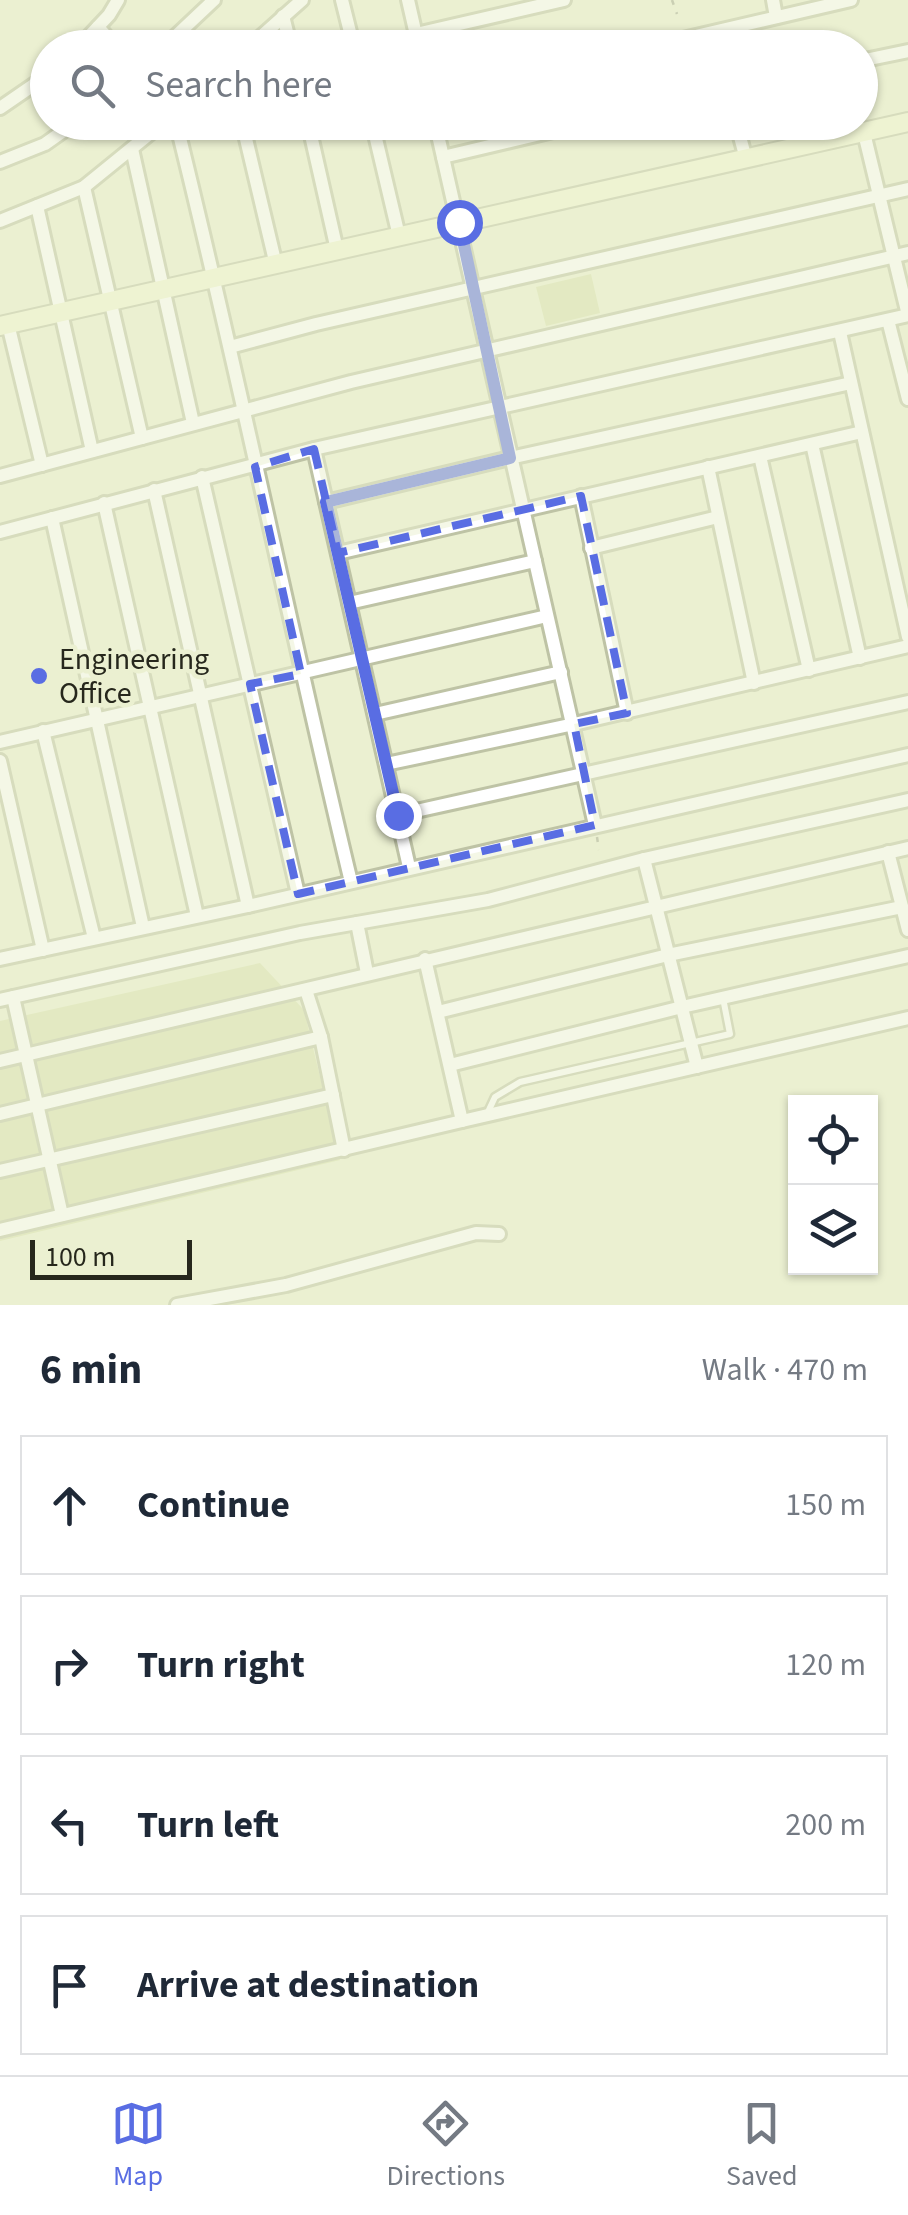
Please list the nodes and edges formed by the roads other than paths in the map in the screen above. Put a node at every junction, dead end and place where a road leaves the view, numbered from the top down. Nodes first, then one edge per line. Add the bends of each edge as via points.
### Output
1 (118, 0) edge
2 (214, 0) edge
3 (302, 0) edge
4 (342, 0) edge
5 (408, 0) edge
6 (564, 0) edge
7 (773, 0) edge
8 (850, 0) edge
9 (283, 16) junction
10 (776, 17) junction
11 (98, 28) edge
12 (182, 30) edge
13 (268, 30) edge
14 (286, 30) edge
15 (350, 30) edge
16 (415, 30) edge
17 (456, 30) edge
18 (723, 30) edge
19 (908, 51) edge
20 (878, 58) edge
21 (30, 87) edge
22 (0, 108) edge
23 (908, 122) edge
24 (878, 130) edge
25 (51, 140) edge
26 (143, 140) edge
27 (180, 140) edge
28 (246, 140) edge
29 (312, 140) edge
30 (376, 140) edge
31 (439, 140) edge
32 (513, 140) edge
33 (741, 140) edge
34 (832, 140) edge
35 (866, 140) edge
36 (132, 150) junction
37 (443, 156) junction
38 (746, 159) junction
39 (0, 162) edge
40 (84, 187) junction
41 (908, 189) edge
42 (878, 198) junction
43 (37, 206) junction
44 (0, 221) edge
45 (459, 222) junction
46 (399, 236) junction
47 (337, 250) junction
48 (908, 253) edge
49 (892, 258) junction
50 (276, 264) junction
51 (215, 280) junction
52 (473, 289) junction
53 (164, 291) junction
54 (111, 302) junction
55 (60, 314) junction
56 (908, 315) edge
57 (888, 320) junction
58 (4, 325) edge
59 (840, 332) junction
60 (230, 347) junction
61 (488, 351) junction
62 (851, 384) junction
63 (908, 399) edge
64 (501, 407) junction
65 (244, 409) junction
66 (194, 423) junction
67 (862, 432) junction
68 (142, 438) junction
69 (812, 444) junction
70 (314, 449) junction
71 (92, 451) junction
72 (760, 456) junction
73 (510, 458) junction
74 (42, 464) junction
75 (254, 467) junction
76 (708, 467) junction
77 (0, 476) edge
78 (202, 478) junction
79 (154, 490) junction
80 (580, 496) junction
81 (326, 502) junction
82 (104, 503) junction
83 (523, 510) junction
84 (718, 516) junction
85 (52, 518) junction
86 (0, 532) edge
87 (591, 548) junction
88 (338, 553) junction
89 (535, 561) junction
90 (349, 603) junction
91 (547, 616) junction
92 (908, 636) edge
93 (908, 646) edge
94 (362, 658) junction
95 (860, 658) junction
96 (809, 670) junction
97 (561, 672) junction
98 (301, 674) junction
99 (754, 683) junction
100 (250, 684) junction
101 (199, 694) junction
102 (908, 702) edge
103 (148, 707) junction
104 (626, 712) junction
105 (375, 714) junction
106 (96, 719) junction
107 (574, 724) junction
108 (43, 731) junction
109 (0, 742) edge
110 (908, 755) edge
111 (0, 761) edge
112 (386, 764) junction
113 (585, 776) junction
114 (908, 800) edge
115 (398, 815) junction
116 (595, 825) junction
117 (908, 848) edge
118 (888, 852) junction
119 (644, 859) junction
120 (409, 867) junction
121 (351, 882) junction
122 (298, 894) junction
123 (654, 905) junction
124 (248, 906) junction
125 (902, 907) junction
126 (197, 916) junction
127 (357, 923) junction
128 (143, 927) junction
129 (908, 930) edge
130 (94, 938) junction
131 (44, 950) junction
132 (668, 955) junction
133 (908, 956) edge
134 (0, 959) edge
135 (426, 959) junction
136 (368, 973) junction
137 (306, 990) junction
138 (723, 998) junction
139 (6, 999) edge
140 (682, 1007) junction
141 (438, 1012) junction
142 (908, 1018) edge
143 (322, 1037) junction
144 (691, 1044) junction
145 (24, 1055) junction
146 (0, 1061) edge
147 (450, 1065) junction
148 (696, 1067) junction
149 (333, 1095) junction
150 (35, 1106) junction
151 (0, 1114) edge
152 (486, 1116) junction
153 (462, 1121) junction
154 (344, 1150) junction
155 (47, 1160) junction
156 (0, 1171) edge
157 (62, 1215) junction
158 (0, 1230) edge
159 (499, 1234) dead end
160 (177, 1305) edge

1 - 11 street
2 - 12 street
3 - 9 street
4 - 15 street
5 - 16 street
6 - 17 street
7 - 10 street
8 - 10 street
9 - 13 street
9 - 14 street
10 - 18 street
19 - 20 street
21 - 22 street
23 - 24 street
25 - 39 street
26 - 36 street
27 - 51 street
28 - 50 street
29 - 47 street
30 - 46 street
31 - 37 street
32 - 37 street
33 - 38 street
34 - 38 street
35 - 42 street
36 - 40 street
36 - 53 street
37 - 45 street
38 - 45 street
40 - 43 street
40 - 54 street
41 - 42 street
42 - 49 street
42 - 52 street
43 - 44 street
43 - 55 street
45 - 46 street
45 - 52 street
46 - 47 street
47 - 50 street
48 - 49 street
49 - 56 street
49 - 61 street
50 - 51 street
51 - 53 street
51 - 60 street
52 - 60 street
52 - 61 street
53 - 54 street
53 - 66 street
54 - 55 street
54 - 68 street
55 - 58 street
55 - 71 street
56 - 57 street
57 - 59 street
57 - 63 street
58 - 74 street
59 - 62 street
59 - 64 street
60 - 65 street
61 - 64 street
61 - 65 street
62 - 67 street
62 - 73 street
64 - 70 street
64 - 73 street
65 - 66 street
65 - 75 street
66 - 68 street
67 - 69 street
67 - 92 street
68 - 71 street
69 - 72 street
69 - 95 street
70 - 75 street
70 - 81 street
71 - 74 street
72 - 76 street
72 - 96 street
73 - 81 street
73 - 83 street
74 - 77 street
75 - 78 street
75 - 98 street
76 - 80 street
76 - 84 street
78 - 79 street
78 - 100 street
79 - 82 street
79 - 101 street
80 - 83 street
80 - 87 street
81 - 88 street
82 - 85 street
82 - 103 street
83 - 88 street
83 - 89 street
84 - 87 street
84 - 99 street
85 - 86 street
85 - 106 street
87 - 104 street
88 - 90 street
89 - 90 street
89 - 91 street
90 - 94 street
91 - 94 street
91 - 97 street
93 - 95 street
94 - 98 street
94 - 105 street
95 - 96 street
96 - 99 street
97 - 105 street
97 - 107 street
98 - 100 street
98 - 121 street
99 - 104 street
100 - 101 street
100 - 122 street
101 - 103 street
101 - 124 street
102 - 113 street
103 - 106 street
103 - 126 street
104 - 107 street
105 - 112 street
106 - 108 street
106 - 128 street
107 - 112 street
107 - 113 street
108 - 109 street
108 - 130 street
110 - 116 street
111 - 131 street
112 - 115 street
113 - 115 street
113 - 116 street
114 - 119 street
115 - 120 street
116 - 120 street
117 - 118 street
118 - 123 street
118 - 125 street
119 - 123 street
119 - 127 street via 488,900
120 - 121 street
121 - 122 street
122 - 124 street
123 - 132 street
123 - 135 street
124 - 126 street
125 - 129 street
125 - 132 street
126 - 128 street
127 - 136 street
127 - 139 street
128 - 130 street
130 - 131 street
131 - 134 street
132 - 140 street
132 - 141 street
133 - 138 street
135 - 136 street
135 - 141 street
136 - 137 street
137 - 143 street
137 - 145 street
138 - 140 street
138 - 144 lane via 730,1034
139 - 145 street
140 - 144 street
140 - 147 street
141 - 147 street
142 - 148 street
143 - 149 street
143 - 150 street
144 - 148 street
144 - 152 lane via 520,1082 495,1097
145 - 146 street
145 - 150 street
147 - 153 street
148 - 152 street
149 - 154 street
149 - 155 street
150 - 151 street
150 - 155 street
152 - 153 street
153 - 154 street
154 - 157 street
155 - 156 street
155 - 157 street
157 - 158 street
159 - 160 street via 476,1232 286,1285

